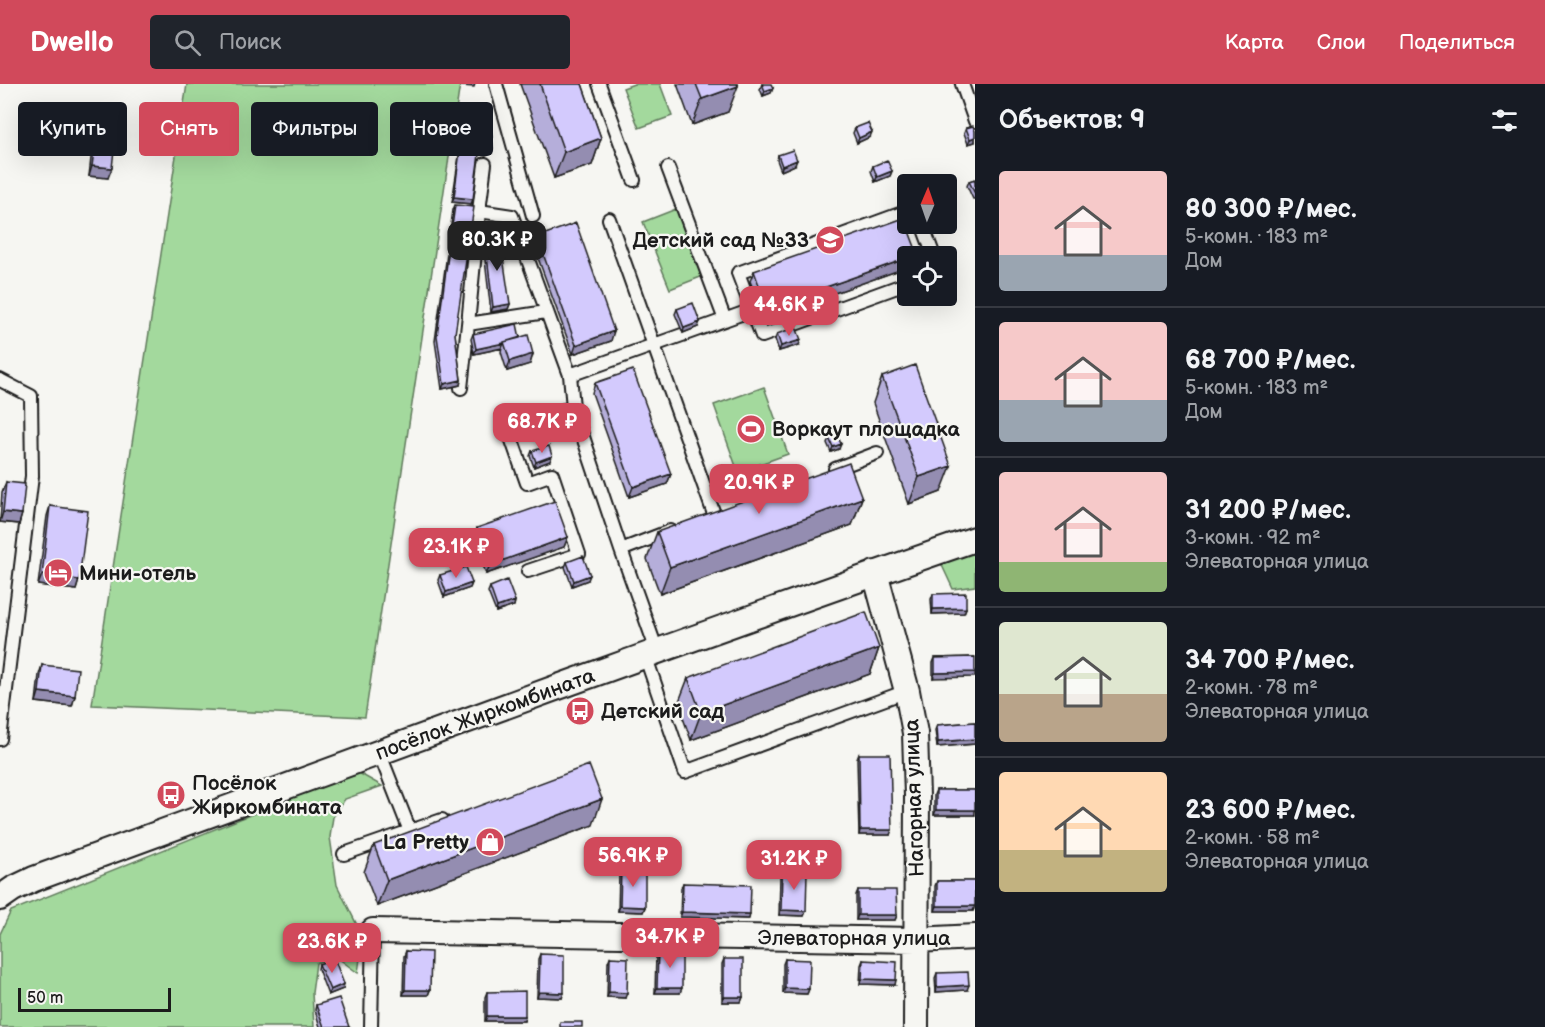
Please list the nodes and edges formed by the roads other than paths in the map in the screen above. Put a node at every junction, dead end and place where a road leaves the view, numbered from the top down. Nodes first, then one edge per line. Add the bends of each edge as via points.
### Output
1 (496, 84) edge
2 (599, 84) edge
3 (962, 84) edge
4 (975, 122) edge
5 (485, 164) dead end
6 (668, 168) dead end
7 (634, 180) dead end
8 (479, 211) junction
9 (897, 215) edge
10 (533, 216) dead end
11 (609, 219) dead end
12 (897, 287) edge
13 (752, 310) junction
14 (546, 312) junction
15 (725, 320) junction
16 (468, 324) junction
17 (654, 345) junction
18 (570, 375) junction
19 (0, 380) edge
20 (462, 388) dead end
21 (573, 407) junction
22 (877, 453) dead end
23 (824, 473) edge
24 (698, 520) edge
25 (676, 528) edge
26 (975, 539) edge
27 (621, 550) junction
28 (528, 571) dead end
29 (875, 573) junction
30 (651, 653) junction
31 (907, 691) junction
32 (0, 739) edge
33 (379, 752) junction
34 (449, 818) edge
35 (410, 831) junction
36 (344, 854) dead end
37 (0, 898) edge
38 (373, 931) joint
39 (975, 938) edge
40 (916, 940) junction
41 (371, 1027) edge
42 (916, 1027) edge

1 - 10 lane
2 - 7 lane
3 - 4 lane
5 - 8 lane
6 - 15 lane
8 - 14 lane via 512,216
8 - 16 lane
9 - 13 lane via 738,273
11 - 17 lane
12 - 13 lane via 762,336
13 - 15 lane
14 - 16 lane
14 - 18 lane
15 - 17 lane
16 - 20 lane
17 - 18 lane
17 - 24 lane via 719,512
18 - 21 lane
19 - 32 lane via 31,396 32,476
21 - 27 lane
21 - 28 lane via 508,429 527,483 552,474 579,554
22 - 23 lane
25 - 27 lane
26 - 29 street, посёлок Жиркомбината
27 - 30 lane
29 - 30 street, посёлок Жиркомбината
29 - 31 street, Нагорная улица
30 - 31 lane via 686,772
30 - 33 street, посёлок Жиркомбината
31 - 40 street, Нагорная улица via 915,733
33 - 35 lane
33 - 37 street, посёлок Жиркомбината via 34,879
34 - 35 lane
35 - 36 lane
38 - 40 street, Элеваторная улица
38 - 41 lane
39 - 40 street, Элеваторная улица
40 - 42 street, Нагорная улица

